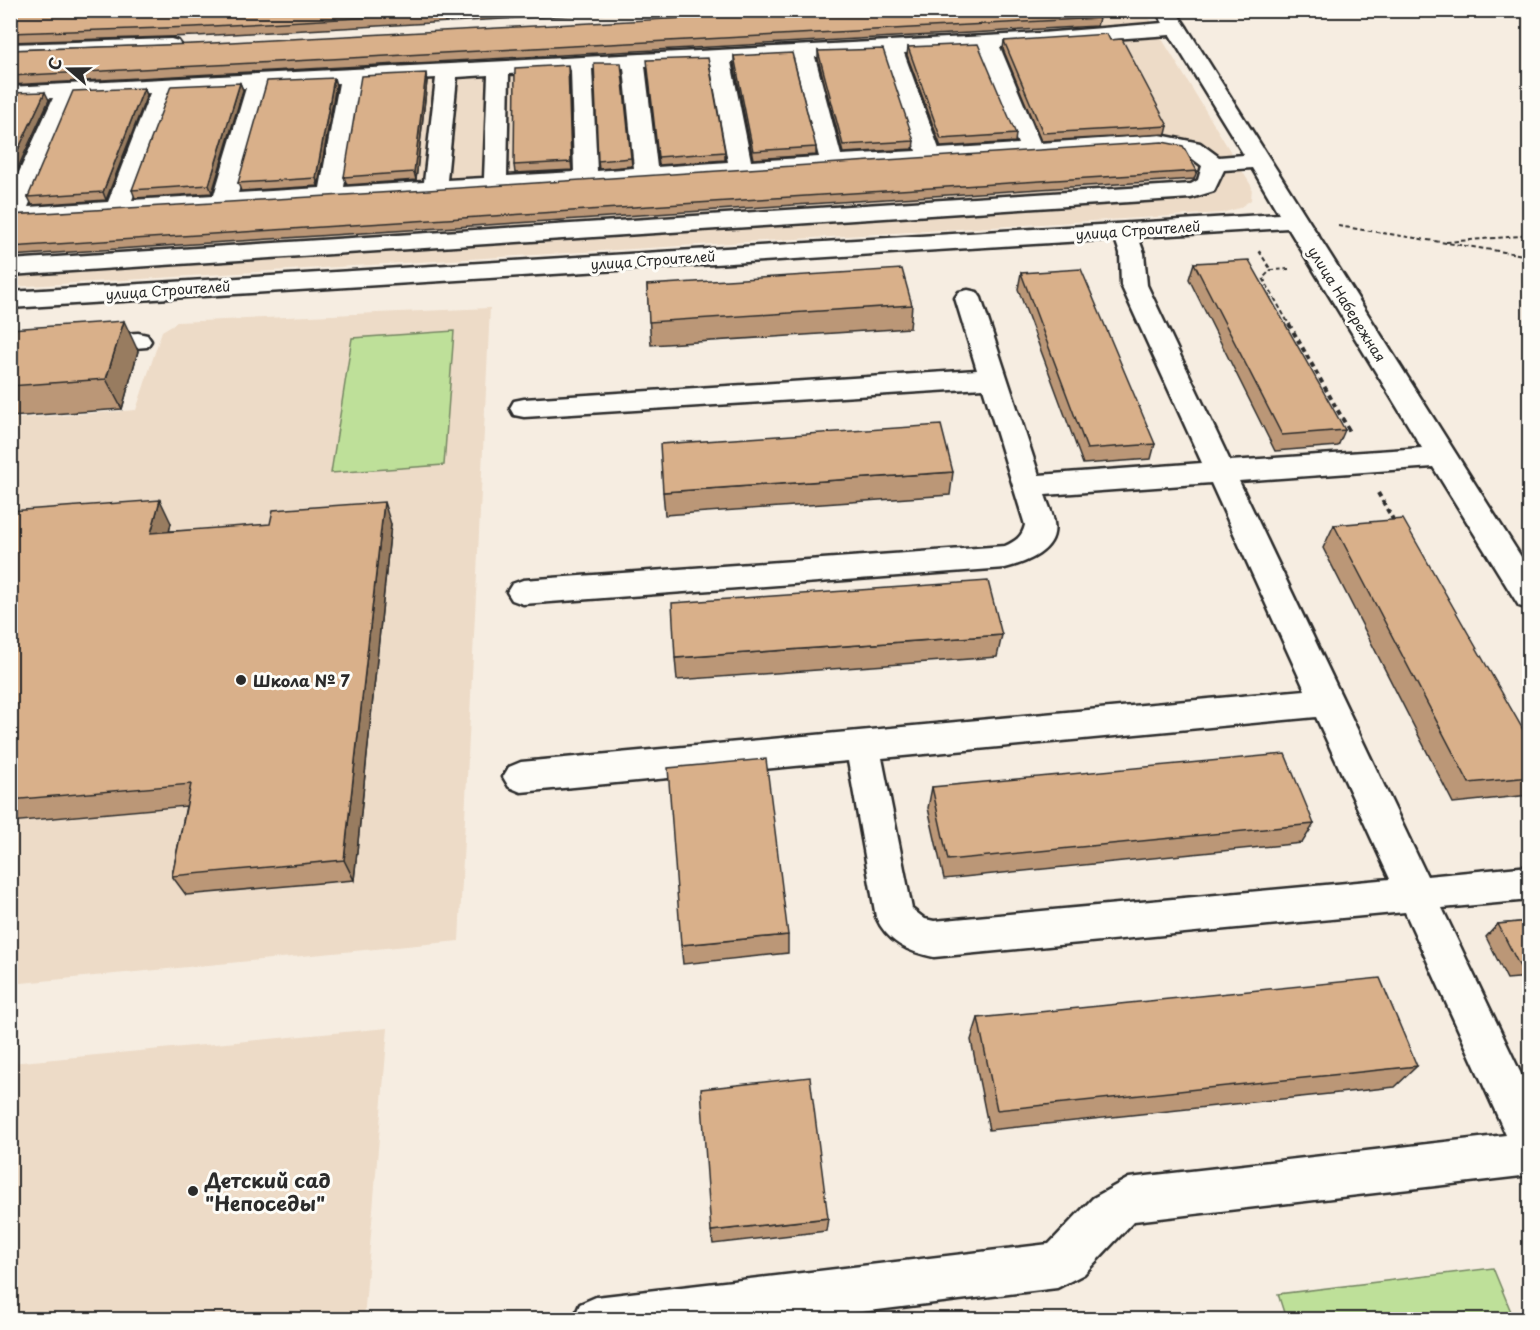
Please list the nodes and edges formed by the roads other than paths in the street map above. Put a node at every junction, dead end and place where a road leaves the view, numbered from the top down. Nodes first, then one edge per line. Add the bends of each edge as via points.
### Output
1 (838, 10) edge
2 (719, 17) edge
3 (1171, 19) edge
4 (987, 42) junction
5 (185, 44) edge
6 (891, 47) junction
7 (10, 50) edge
8 (803, 52) junction
9 (720, 56) junction
10 (634, 61) junction
11 (581, 64) junction
12 (499, 68) junction
13 (447, 71) junction
14 (351, 76) junction
15 (259, 81) junction
16 (163, 86) junction
17 (67, 91) junction
18 (10, 94) edge
19 (1032, 150) junction
20 (930, 157) junction
21 (1258, 161) junction
22 (832, 163) junction
23 (1214, 164) junction
24 (741, 169) junction
25 (646, 175) junction
26 (586, 179) junction
27 (495, 184) junction
28 (435, 188) junction
29 (331, 195) junction
30 (224, 202) junction
31 (117, 208) junction
32 (11, 215) edge
33 (1295, 220) junction
34 (1124, 231) junction
35 (10, 268) edge
36 (968, 298) dead end
37 (10, 300) edge
38 (138, 341) dead end
39 (10, 350) edge
40 (993, 378) junction
41 (524, 408) dead end
42 (1442, 456) junction
43 (1220, 473) junction
44 (1027, 486) junction
45 (523, 592) dead end
46 (1530, 598) edge
47 (1327, 702) junction
48 (862, 745) junction
49 (521, 777) dead end
50 (1530, 883) edge
51 (1415, 894) junction
52 (1530, 1141) edge
53 (1530, 1154) edge
54 (596, 1320) edge

1 - 2 street
3 - 4 street
3 - 21 street, улица Набережная
4 - 6 street
4 - 19 street
5 - 7 street
6 - 8 street
6 - 20 street
8 - 9 street
8 - 22 street
9 - 10 street
9 - 24 street
10 - 11 street
10 - 25 street
11 - 12 street
11 - 26 street
12 - 13 street
12 - 27 street
13 - 14 street
13 - 28 street
14 - 15 street
14 - 29 street
15 - 16 street
15 - 30 street
16 - 17 street
16 - 31 street
17 - 18 street
17 - 32 street
19 - 20 street
19 - 23 street via 1172,143 1192,148
20 - 22 street
21 - 23 street
21 - 33 street, улица Набережная
22 - 24 street
23 - 35 street via 1211,183 1203,190
24 - 25 street
25 - 26 street
26 - 27 street
27 - 28 street
28 - 29 street
29 - 30 street
30 - 31 street
31 - 32 street
33 - 34 street, улица Строителей
33 - 42 street, улица Набережная
34 - 37 street, улица Строителей
34 - 43 street via 1132,253 1134,285
36 - 40 street
38 - 39 street
40 - 41 street
40 - 44 street
42 - 43 street
42 - 46 street, улица Набережная
43 - 44 street
43 - 47 street
44 - 45 street via 1040,525 1037,538 1024,551 1005,557
47 - 48 street
47 - 51 street
48 - 49 street
48 - 51 street via 895,917 916,936 933,939
50 - 51 street
51 - 52 street
53 - 54 street via 1129,1200 1113,1207 1074,1256 1057,1266

